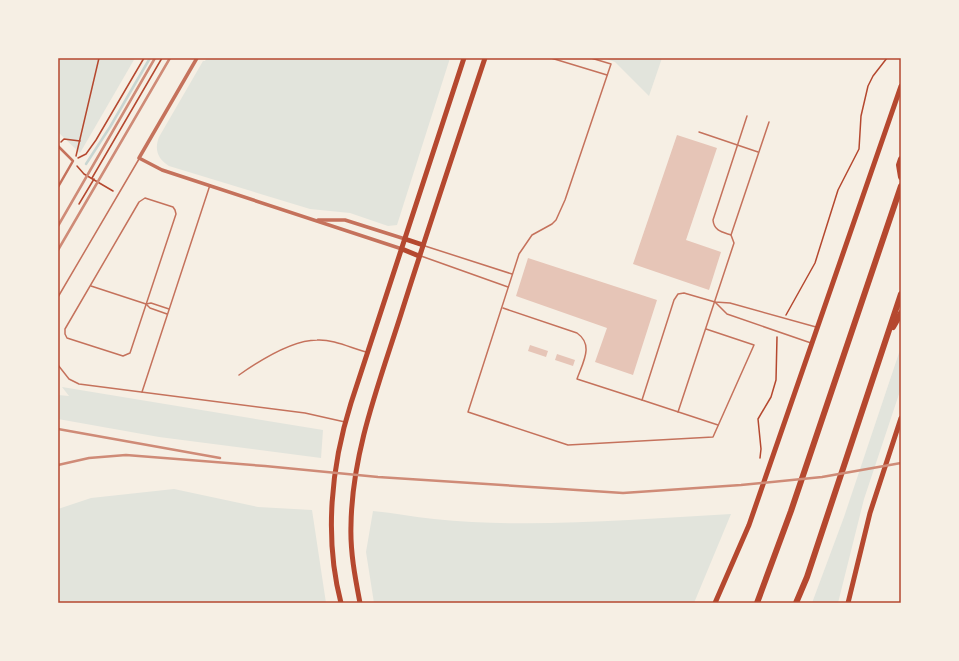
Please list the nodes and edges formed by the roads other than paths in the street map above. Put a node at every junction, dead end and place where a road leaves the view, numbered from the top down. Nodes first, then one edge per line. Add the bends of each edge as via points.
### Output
1 (197, 58) edge
2 (464, 58) edge
3 (485, 58) edge
4 (551, 58) edge
5 (591, 58) edge
6 (607, 75) junction
7 (901, 86) edge
8 (747, 116) dead end
9 (769, 122) dead end
10 (700, 132) dead end
11 (738, 144) junction
12 (58, 146) edge
13 (759, 152) junction
14 (140, 158) junction
15 (901, 159) edge
16 (901, 177) edge
17 (210, 185) junction
18 (901, 186) edge
19 (58, 187) edge
20 (315, 220) junction
21 (731, 235) junction
22 (405, 239) junction
23 (423, 245) junction
24 (402, 249) junction
25 (419, 256) junction
26 (512, 274) junction
27 (90, 286) junction
28 (508, 287) junction
29 (901, 294) edge
30 (58, 297) edge
31 (715, 302) junction
32 (146, 304) junction
33 (502, 308) junction
34 (169, 309) junction
35 (901, 313) edge
36 (167, 314) junction
37 (817, 328) junction
38 (706, 329) junction
39 (887, 337) junction
40 (812, 344) junction
41 (368, 352) junction
42 (58, 365) edge
43 (239, 375) dead end
44 (142, 392) junction
45 (642, 400) junction
46 (678, 412) junction
47 (901, 418) edge
48 (345, 422) junction
49 (718, 425) junction
50 (901, 599) edge
51 (341, 603) edge
52 (360, 603) edge
53 (715, 603) edge
54 (757, 603) edge
55 (796, 603) edge
56 (848, 603) edge
57 (900, 603) edge

1 - 14 street
2 - 22 main road
3 - 23 main road
4 - 6 lane
5 - 6 lane via 611,64
6 - 26 lane via 561,212 552,224 532,235 527,241
7 - 37 main road
8 - 11 lane
9 - 13 lane
10 - 11 lane
11 - 13 lane
11 - 21 lane via 713,220 718,230
12 - 19 street via 73,161
13 - 21 lane
14 - 17 street via 153,167
14 - 30 lane
15 - 16 highway
17 - 20 street
17 - 34 lane
18 - 54 highway via 794,504
20 - 22 street via 345,220
20 - 24 street
21 - 31 lane via 734,243
22 - 23 main road
22 - 24 main road
23 - 25 main road
23 - 26 lane
24 - 25 main road
24 - 41 main road
25 - 28 lane
25 - 52 main road via 363,432 353,484 351,549
26 - 28 lane
27 - 32 lane
27 - 32 lane via 65,328 64,334 67,338 123,356 128,355
27 - 32 lane via 139,202 145,198 173,207 176,210
28 - 33 lane
29 - 39 highway
31 - 37 lane via 730,303
31 - 38 lane
31 - 40 lane via 726,314
31 - 45 lane via 684,293 678,294
32 - 34 lane via 151,303
32 - 36 lane
33 - 45 lane via 577,333 587,344 577,379
33 - 49 lane via 468,412 568,445 713,437
34 - 36 lane
35 - 39 highway
36 - 44 lane
37 - 40 main road
38 - 46 lane
38 - 49 lane via 754,345
39 - 55 highway
40 - 53 main road via 749,525
41 - 43 lane via 318,340 303,342 262,360
41 - 48 main road
42 - 44 lane via 70,379 79,384
44 - 48 lane via 304,413
45 - 46 lane
46 - 49 lane
47 - 56 main road via 868,520
48 - 51 main road via 336,462 332,503 333,543
50 - 57 lane

